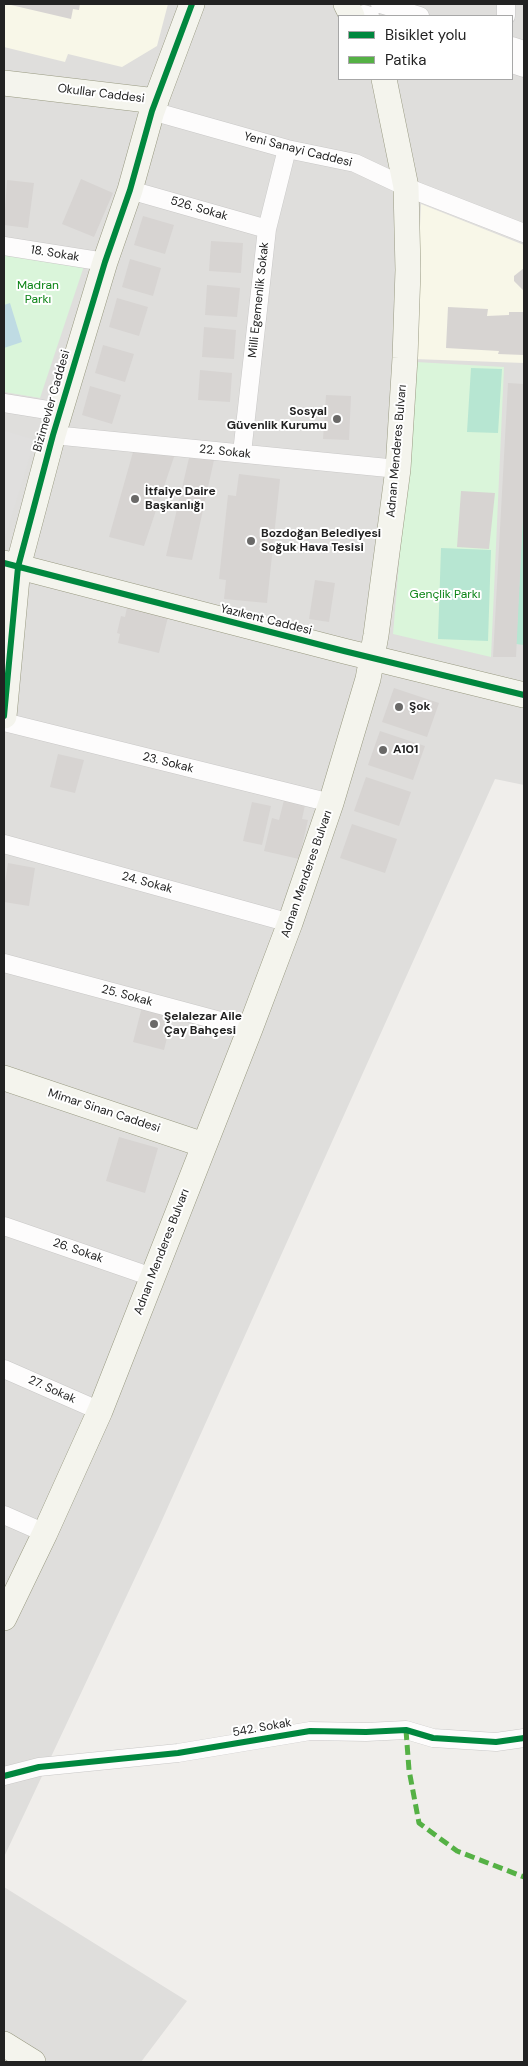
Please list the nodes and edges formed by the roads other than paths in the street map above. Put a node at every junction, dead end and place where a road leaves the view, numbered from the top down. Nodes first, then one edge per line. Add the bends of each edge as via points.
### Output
1 (192, 4) edge
2 (362, 11) edge
3 (408, 15) edge
4 (384, 81) edge
5 (4, 83) edge
6 (154, 106) junction
7 (287, 149) junction
8 (406, 187) junction
9 (130, 190) junction
10 (267, 229) junction
11 (524, 233) edge
12 (4, 246) edge
13 (105, 262) junction
14 (4, 403) edge
15 (56, 423) junction
16 (242, 453) junction
17 (398, 469) junction
18 (11, 565) edge
19 (372, 658) junction
20 (524, 696) edge
21 (4, 716) edge
22 (4, 722) edge
23 (331, 803) junction
24 (4, 844) edge
25 (290, 923) junction
26 (4, 963) edge
27 (250, 1029) junction
28 (4, 1078) edge
29 (204, 1145) junction
30 (4, 1226) edge
31 (152, 1277) junction
32 (4, 1369) edge
33 (100, 1412) junction
34 (4, 1515) edge
35 (45, 1533) junction
36 (4, 1618) edge
37 (524, 1738) edge
38 (4, 1776) edge
39 (4, 2044) edge
40 (33, 2062) edge

1 - 6 street, Okullar Caddesi
2 - 3 street
4 - 8 street, Adnan Menderes Bulvarı
5 - 6 street, Okullar Caddesi
6 - 7 street, Yeni Sanayi Caddesi
6 - 9 street, Bizimevler Caddesi
7 - 8 street, Yeni Sanayi Caddesi via 355,163
7 - 10 street, Milli Egemenlik Sokak
8 - 11 street, Yeni Sanayi Caddesi
8 - 17 street, Adnan Menderes Bulvarı via 408,270
9 - 10 street, 526. Sokak
9 - 13 street, Bizimevler Caddesi
10 - 16 street, Milli Egemenlik Sokak
12 - 13 street, 18. Sokak
13 - 15 street, Bizimevler Caddesi
14 - 15 street, 22. Sokak
15 - 16 street, 22. Sokak
15 - 18 street, Bizimevler Caddesi
16 - 17 street, 22. Sokak
17 - 19 street, Adnan Menderes Bulvarı
18 - 19 street, Yazıkent Caddesi
18 - 21 street, Bizimevler Caddesi
19 - 20 street, Yazıkent Caddesi
19 - 23 street, Adnan Menderes Bulvarı
22 - 23 street, 23. Sokak
23 - 25 street, Adnan Menderes Bulvarı
24 - 25 street, 24. Sokak
25 - 27 street, Adnan Menderes Bulvarı
26 - 27 street, 25. Sokak
27 - 29 street, Adnan Menderes Bulvarı
28 - 29 street, Mimar Sinan Caddesi
29 - 31 street, Adnan Menderes Bulvarı
30 - 31 street, 26. Sokak
31 - 33 street, Adnan Menderes Bulvarı
32 - 33 street, 27. Sokak
33 - 35 street, Adnan Menderes Bulvarı
34 - 35 street
35 - 36 street, Adnan Menderes Bulvarı
37 - 38 street, 542. Sokak via 496,1742 433,1738 406,1730 310,1731 178,1753 40,1768
39 - 40 street

